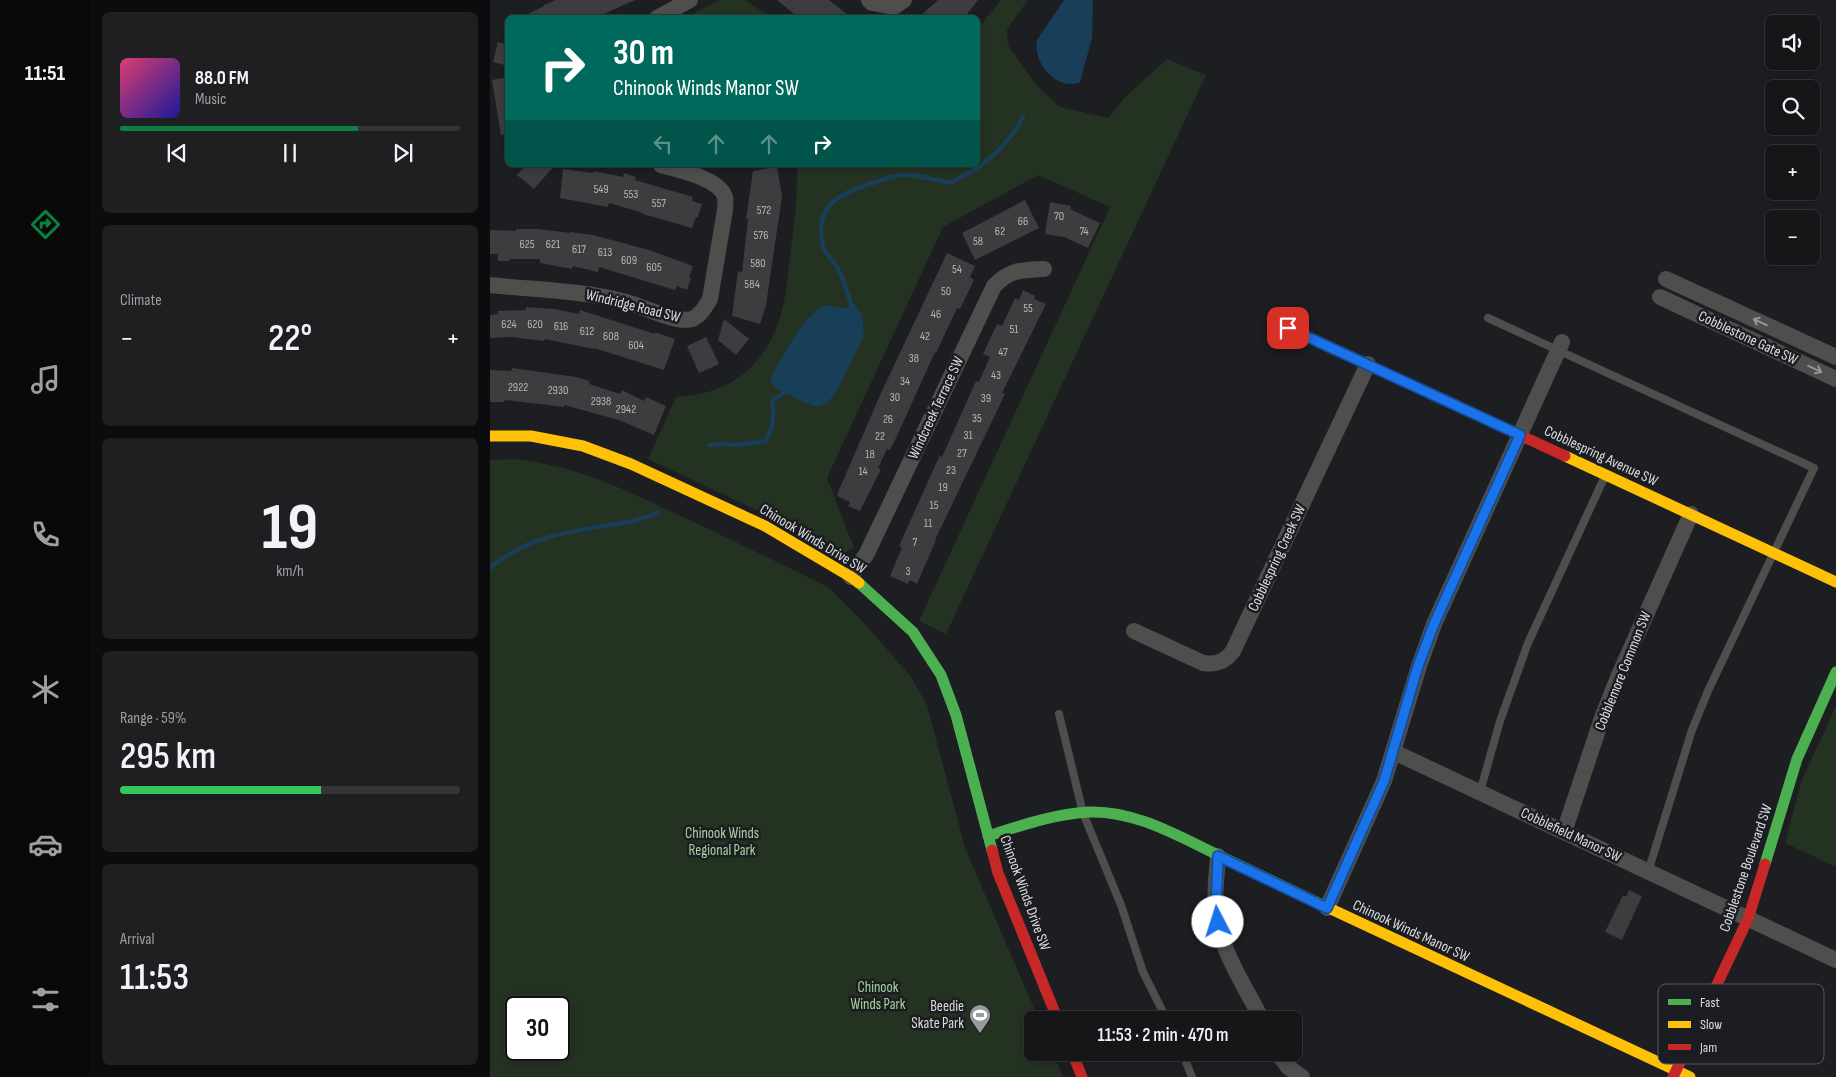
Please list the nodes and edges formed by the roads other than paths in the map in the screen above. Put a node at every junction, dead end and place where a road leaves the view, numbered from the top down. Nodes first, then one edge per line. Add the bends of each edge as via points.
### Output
1 (868, 0) edge
2 (904, 0) edge
3 (684, 1) edge
4 (662, 15) edge
5 (667, 167) edge
6 (1044, 268) dead end
7 (1666, 279) dead end
8 (490, 285) edge
9 (1660, 297) dead end
10 (1488, 318) dead end
11 (1272, 320) dead end
12 (1560, 346) junction
13 (1836, 357) edge
14 (1368, 364) junction
15 (1836, 379) edge
16 (1520, 435) junction
17 (490, 436) edge
18 (1605, 475) junction
19 (1691, 514) junction
20 (1774, 553) junction
21 (851, 577) junction
22 (1836, 582) edge
23 (1134, 631) dead end
24 (1836, 672) edge
25 (1059, 714) dead end
26 (1394, 752) junction
27 (1480, 792) junction
28 (1083, 814) junction
29 (1564, 832) junction
30 (988, 836) junction
31 (1218, 856) junction
32 (1648, 872) junction
33 (1327, 908) junction
34 (1748, 918) junction
35 (1836, 960) edge
36 (1717, 984) edge
37 (1054, 1011) edge
38 (1162, 1011) edge
39 (1257, 1011) edge
40 (1076, 1061) edge
41 (1186, 1061) edge
42 (1284, 1061) edge
43 (1675, 1074) edge
44 (1082, 1077) edge
45 (1192, 1077) edge
46 (1302, 1077) edge
47 (1690, 1077) edge

1 - 2 street via 894,7
3 - 4 street
5 - 8 street, Windridge Road SW via 705,179 720,189 725,198 710,299 704,310 692,319 680,320 626,302 578,292
6 - 21 street, Windcreek Terrace SW via 1018,270 994,286 867,553
13 -> 7 street, Cobblestone Gate SW
9 -> 15 street, Cobblestone Gate SW
10 - 12 lane
11 - 14 street, Cobblespring Avenue SW
12 - 16 street
12 - 20 lane via 1814,468
14 - 16 street, Cobblespring Avenue SW
14 - 23 street, Cobblespring Creek SW via 1227,659 1203,663
16 - 18 street, Cobblespring Avenue SW
16 - 26 street via 1434,624 1418,666
17 - 21 street, Chinook Winds Drive SW via 531,436 574,445 631,464 765,526
18 - 19 street, Cobblespring Avenue SW
18 - 27 lane via 1528,643 1500,721
19 - 20 street, Cobblespring Avenue SW
19 - 29 street, Cobblemore Common SW via 1619,675
20 - 22 street, Cobblespring Avenue SW
20 - 32 lane via 1692,730
21 - 30 street, Chinook Winds Drive SW via 912,632 941,675 956,715
24 - 34 street, Cobblestone Boulevard SW via 1797,759
25 - 28 lane
26 - 27 street, Cobblefield Manor SW
26 - 33 street
27 - 29 street, Cobblefield Manor SW
28 - 30 street, Chinook Winds Manor SW via 1049,819
28 - 31 street, Chinook Winds Manor SW via 1120,814 1162,828
28 - 38 lane via 1121,905 1143,972
29 - 32 street, Cobblefield Manor SW
30 - 37 street, Chinook Winds Drive SW via 998,873
31 - 33 street, Chinook Winds Manor SW
31 - 39 street via 1216,910 1220,934
32 - 34 street, Cobblefield Manor SW
33 - 43 street, Chinook Winds Manor SW
34 - 35 street, Cobblefield Manor SW
34 - 36 street, Cobblestone Boulevard SW
40 - 44 street
41 - 45 lane
42 - 46 street
43 - 47 street, Chinook Winds Manor SW

